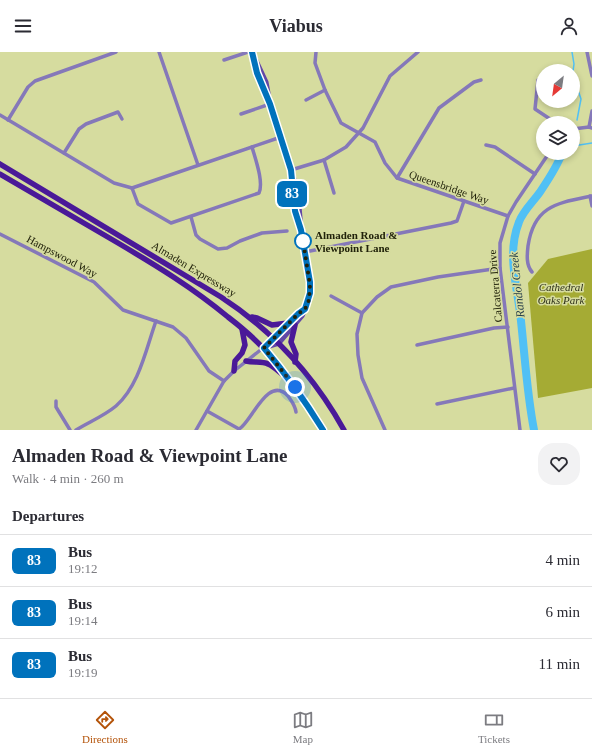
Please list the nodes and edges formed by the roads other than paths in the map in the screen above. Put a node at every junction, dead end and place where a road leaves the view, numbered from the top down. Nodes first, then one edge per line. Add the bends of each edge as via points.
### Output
1 (116, 52) edge
2 (159, 52) edge
3 (248, 52) edge
4 (252, 52) edge
5 (316, 52) edge
6 (418, 52) edge
7 (588, 52) edge
8 (224, 60) dead end
9 (592, 76) edge
10 (481, 80) dead end
11 (325, 90) junction
12 (536, 99) edge
13 (306, 100) dead end
14 (270, 104) junction
15 (592, 111) edge
16 (241, 114) dead end
17 (0, 115) edge
18 (546, 116) edge
19 (122, 119) dead end
20 (8, 120) junction
21 (591, 127) edge
22 (580, 129) edge
23 (358, 134) junction
24 (281, 137) junction
25 (486, 144) dead end
26 (252, 147) junction
27 (64, 153) junction
28 (324, 160) junction
29 (544, 160) edge
30 (0, 164) edge
31 (198, 165) junction
32 (291, 170) junction
33 (0, 174) edge
34 (535, 174) junction
35 (398, 178) junction
36 (132, 188) junction
37 (334, 193) dead end
38 (591, 196) edge
39 (464, 201) junction
40 (592, 206) edge
41 (508, 216) junction
42 (191, 217) junction
43 (287, 231) dead end
44 (0, 234) edge
45 (305, 252) junction
46 (500, 268) junction
47 (532, 272) dead end
48 (331, 296) dead end
49 (305, 309) junction
50 (362, 313) junction
51 (251, 317) junction
52 (156, 321) junction
53 (288, 324) junction
54 (295, 325) junction
55 (508, 327) junction
56 (242, 329) junction
57 (276, 340) junction
58 (417, 346) dead end
59 (264, 348) junction
60 (246, 361) junction
61 (295, 362) junction
62 (234, 371) junction
63 (288, 378) junction
64 (224, 381) junction
65 (514, 388) junction
66 (56, 401) dead end
67 (437, 404) dead end
68 (207, 411) junction
69 (296, 412) dead end
70 (70, 430) edge
71 (76, 430) edge
72 (196, 430) edge
73 (323, 430) edge
74 (344, 430) edge
75 (385, 430) edge
76 (520, 430) edge

1 - 20 street via 35,81 28,87
2 - 31 street
3 - 8 street
4 - 14 street via 260,83
5 - 11 street, Queensbridge Way via 315,63
6 - 23 street via 390,76
7 - 9 street
10 - 35 street via 474,82 439,108
11 - 13 street
11 - 23 street, Queensbridge Way via 342,123
12 - 18 street via 535,108
14 - 16 street
14 - 24 street
15 - 21 street
17 - 20 street
19 - 27 street via 118,112 86,124
20 - 27 street
21 - 22 street
23 - 28 street via 346,148
23 - 35 street, Queensbridge Way via 375,142 385,163
24 - 26 street
24 - 32 street
25 - 34 street via 495,147
26 - 31 street
26 - 42 street via 259,172 259,192
27 - 36 street via 114,184
28 - 32 street
28 - 37 street
29 - 34 street, Calcaterra Drive
30 - 51 main road, Almaden Expressway
31 - 36 street
32 - 45 street via 298,194
33 - 56 main road, Almaden Expressway via 188,286
34 - 41 street, Calcaterra Drive
35 - 39 street, Queensbridge Way
36 - 42 street via 138,204 171,224
38 - 40 street
38 - 47 street via 554,205 539,216 530,234 527,256 528,268
39 - 41 street, Queensbridge Way
39 - 45 street via 457,221 451,223
41 - 46 street, Calcaterra Drive via 500,243
42 - 43 street via 196,235 218,249 227,248 262,233
44 - 52 street, Hampswood Way via 94,282 123,310
45 - 49 street via 310,293
46 - 50 street via 391,287
46 - 55 street, Calcaterra Drive
48 - 50 street
49 - 53 street
49 - 54 street
50 - 75 street via 357,334 362,378
51 - 53 main road via 272,325
51 - 57 main road, Almaden Expressway
52 - 64 street, Hampswood Way via 173,327 186,338 204,366
52 - 71 street via 134,383 126,396 114,407
53 - 57 street
54 - 57 street
54 - 61 main road via 292,342 296,354
55 - 58 street
55 - 65 street, Calcaterra Drive
56 - 59 main road, Almaden Expressway
56 - 62 main road via 244,345 242,353 235,361
57 - 59 street
57 - 61 main road, Almaden Expressway
59 - 60 street
59 - 63 main road, Almaden Expressway
60 - 62 street
60 - 63 main road via 268,364
61 - 74 main road, Almaden Expressway via 327,401
62 - 64 street
63 - 73 main road, Almaden Expressway
64 - 68 street
65 - 67 street
65 - 76 street, Calcaterra Drive
66 - 70 street via 56,407
68 - 69 street via 239,429 246,424 259,402 279,390 294,404
68 - 72 street

